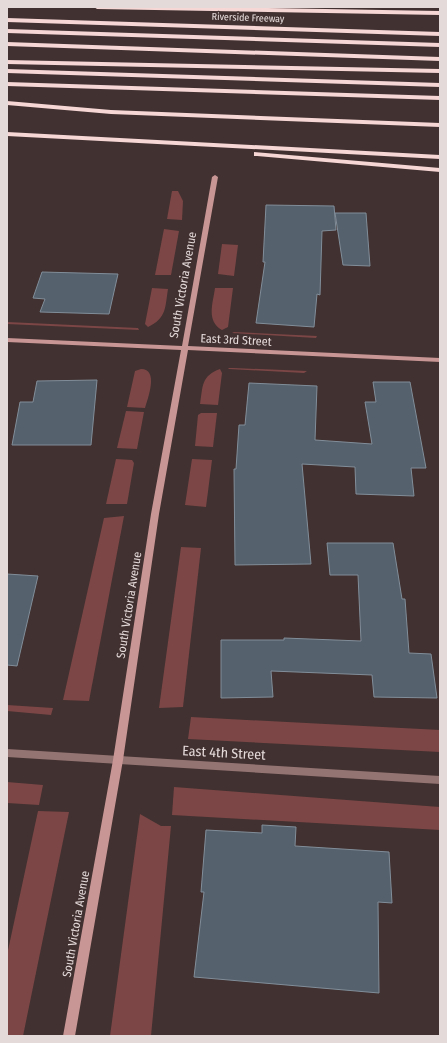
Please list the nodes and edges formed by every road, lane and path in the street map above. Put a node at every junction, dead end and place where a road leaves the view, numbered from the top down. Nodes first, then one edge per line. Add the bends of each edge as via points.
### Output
1 (98, 7) edge
2 (440, 13) edge
3 (7, 20) edge
4 (7, 31) edge
5 (440, 34) edge
6 (7, 44) edge
7 (440, 45) edge
8 (440, 59) edge
9 (7, 62) edge
10 (7, 71) edge
11 (440, 71) edge
12 (7, 84) edge
13 (440, 85) edge
14 (440, 98) edge
15 (7, 103) edge
16 (440, 125) edge
17 (7, 134) edge
18 (52, 136) junction
19 (440, 157) edge
20 (440, 170) edge
21 (215, 177) dead end
22 (7, 340) edge
23 (184, 349) junction
24 (440, 360) edge
25 (7, 753) edge
26 (118, 760) junction
27 (440, 780) edge
28 (69, 1036) edge

1 - 2 highway
3 - 5 highway, Riverside Freeway
4 - 7 highway
6 - 8 highway
9 - 11 highway
10 - 13 highway
12 - 14 highway
15 - 16 highway via 111,112
17 - 18 highway
18 - 19 highway
18 - 20 highway
21 - 23 street, South Victoria Avenue
22 - 23 street, East 3rd Street
23 - 24 street, East 3rd Street
23 - 26 street, South Victoria Avenue via 155,514
25 - 26 street, East 4th Street
26 - 27 street, East 4th Street
26 - 28 street, South Victoria Avenue

